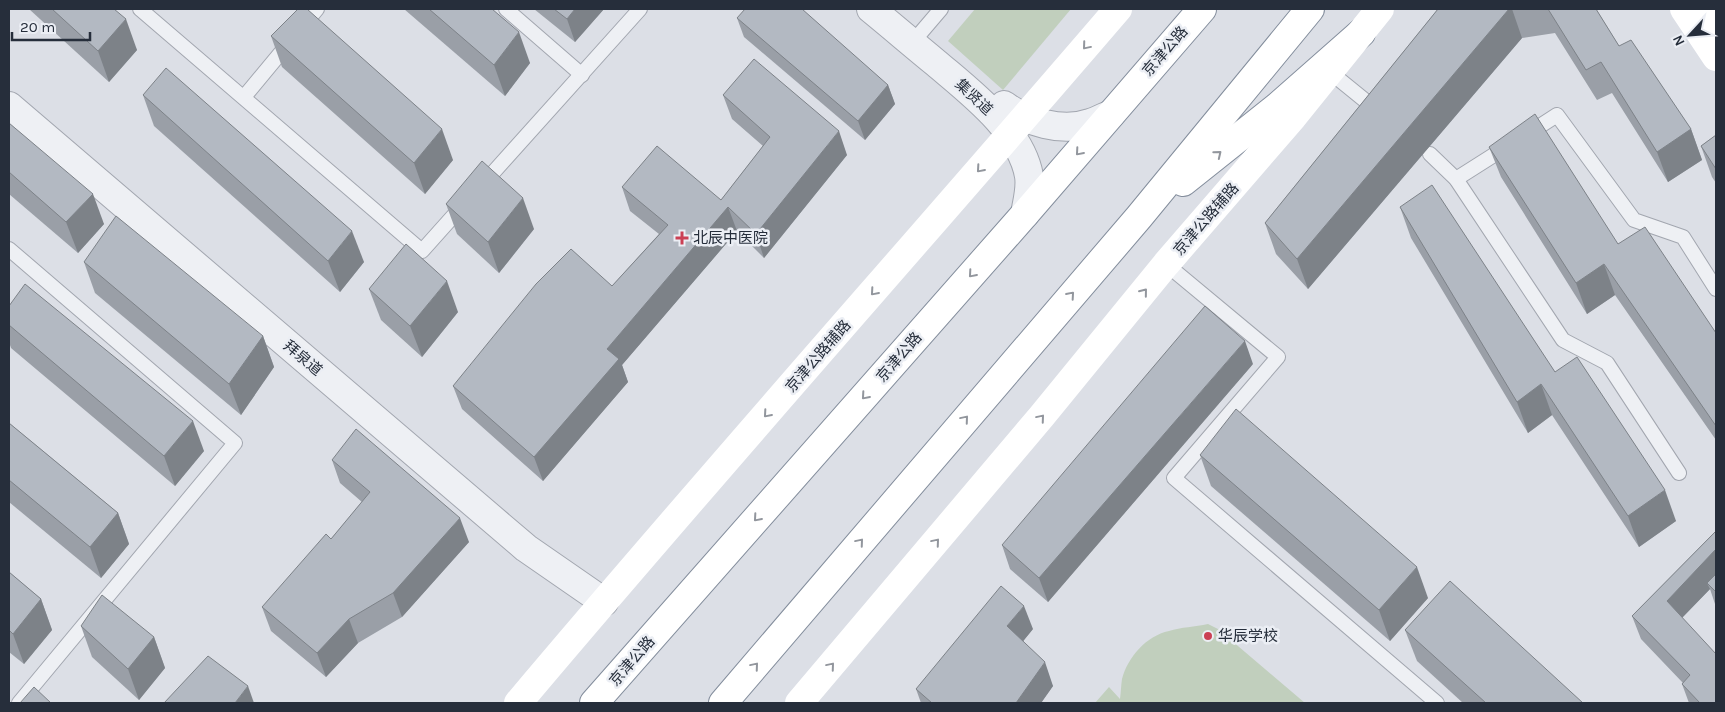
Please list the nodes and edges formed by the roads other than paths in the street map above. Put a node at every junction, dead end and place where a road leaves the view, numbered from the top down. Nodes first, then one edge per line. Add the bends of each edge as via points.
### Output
1 (140, 9) edge
2 (317, 9) edge
3 (506, 9) edge
4 (640, 9) edge
5 (871, 9) edge
6 (890, 9) edge
7 (941, 9) edge
8 (1118, 9) edge
9 (1192, 9) edge
10 (1202, 9) edge
11 (1310, 9) edge
12 (1380, 9) edge
13 (1684, 9) edge
14 (1708, 9) edge
15 (1716, 21) edge
16 (1361, 33) junction
17 (916, 39) junction
18 (1174, 40) junction
19 (1716, 57) edge
20 (1330, 72) junction
21 (582, 75) junction
22 (244, 97) junction
23 (9, 106) edge
24 (1111, 114) junction
25 (1382, 115) edge
26 (1018, 126) junction
27 (1430, 154) dead end
28 (1456, 179) junction
29 (1025, 214) junction
30 (1139, 218) junction
31 (9, 249) edge
32 (1166, 264) junction
33 (1716, 289) edge
34 (1679, 473) dead end
35 (604, 602) junction
36 (19, 703) edge
37 (518, 703) edge
38 (594, 703) edge
39 (723, 703) edge
40 (799, 703) edge
41 (1436, 703) edge

1 - 22 lane
2 - 22 lane
3 - 21 lane
4 - 21 lane
5 - 17 street, 集贤道
6 - 17 street, 集贤道
7 - 17 lane
8 -> 26 main road, 京津公路辅路
9 - 18 main road
10 - 18 main road, 京津公路
11 - 30 main road
12 - 16 main road, 京津公路辅路
13 - 19 main road
14 - 15 main road
16 - 20 main road, 京津公路辅路
30 -> 16 main road
17 - 26 street, 集贤道 via 1000,102
18 - 24 main road, 京津公路
20 - 25 lane
20 - 32 main road, 京津公路辅路
21 - 22 lane via 422,250
23 - 35 street, 拜泉道 via 526,548
24 - 26 street, 集贤道 via 1076,126 1043,123
24 -> 29 main road, 京津公路
26 - 29 street, 集贤道 via 1029,176
26 -> 35 main road, 京津公路辅路
27 - 28 lane
28 - 33 lane via 1557,115 1634,220 1683,237
28 - 34 lane via 1563,340 1607,363
29 -> 38 main road, 京津公路
39 -> 30 main road
31 - 36 lane via 235,443
40 -> 32 main road, 京津公路辅路
32 - 41 lane via 1278,357 1174,478
35 - 37 main road, 京津公路辅路

